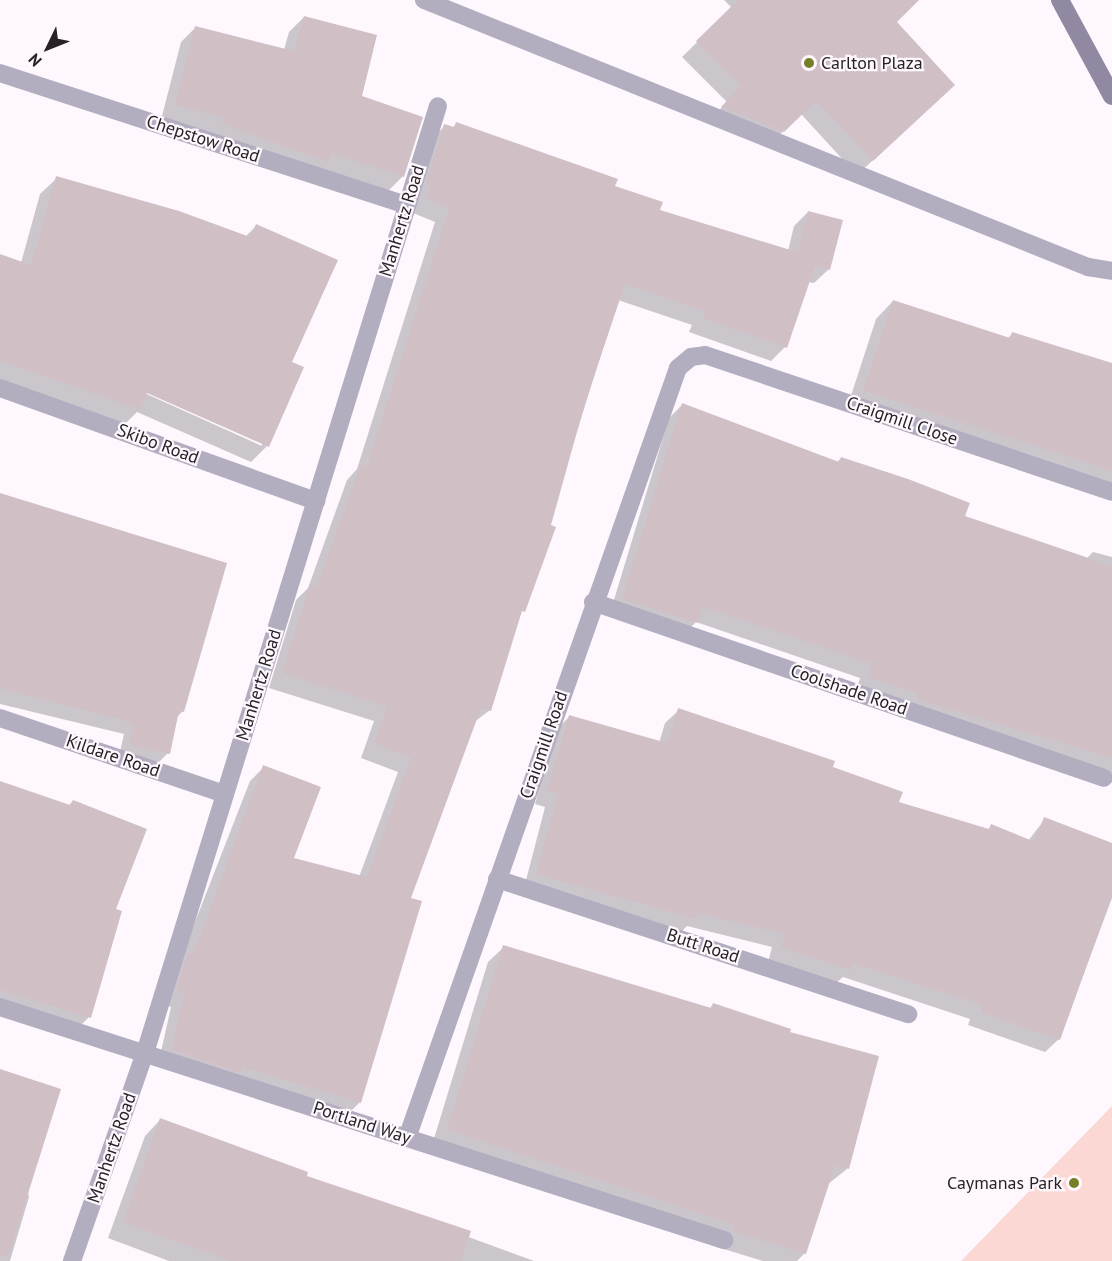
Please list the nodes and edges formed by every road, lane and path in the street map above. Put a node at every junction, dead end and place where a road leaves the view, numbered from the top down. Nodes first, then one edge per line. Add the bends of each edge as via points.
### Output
1 (424, 0) edge
2 (1060, 0) edge
3 (0, 73) edge
4 (1112, 96) edge
5 (438, 106) dead end
6 (407, 205) junction
7 (1112, 271) edge
8 (691, 357) joint
9 (0, 388) edge
10 (1112, 492) edge
11 (316, 501) junction
12 (593, 602) junction
13 (0, 718) edge
14 (1104, 778) dead end
15 (225, 794) junction
16 (497, 879) junction
17 (0, 1006) edge
18 (908, 1014) dead end
19 (145, 1053) junction
20 (407, 1138) junction
21 (724, 1240) dead end
22 (72, 1261) edge

1 - 7 street via 1077,262
2 - 4 main road
3 - 6 street, Chepstow Road
5 - 6 street, Manhertz Road
6 - 11 street, Manhertz Road
8 - 10 street, Craigmill Close via 705,355
8 - 12 street, Craigmill Road via 678,368
9 - 11 street, Skibo Road
11 - 15 street, Manhertz Road
12 - 14 street, Coolshade Road
12 - 16 street, Craigmill Road
13 - 15 street, Kildare Road
15 - 19 street, Manhertz Road
16 - 18 street, Butt Road
16 - 20 street, Craigmill Road
17 - 19 street, Portland Way
19 - 20 street, Portland Way
19 - 22 street, Manhertz Road
20 - 21 street, Portland Way

